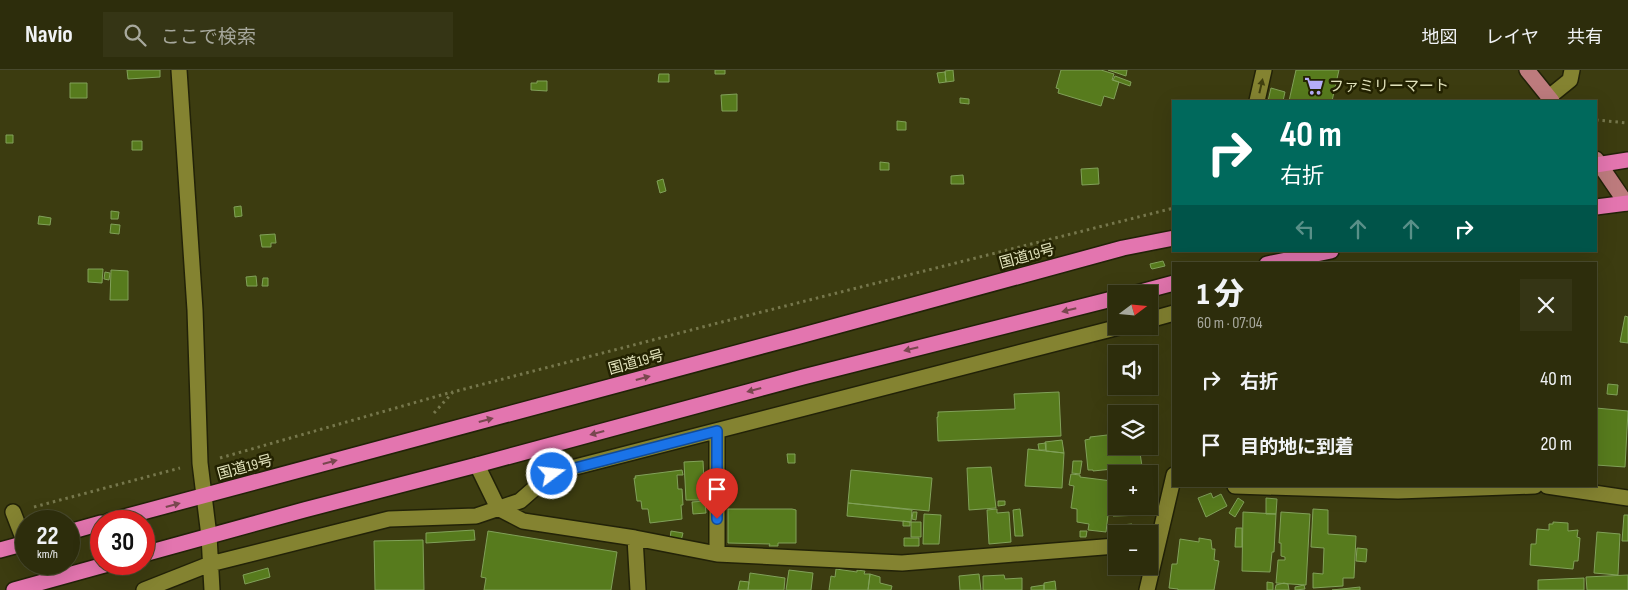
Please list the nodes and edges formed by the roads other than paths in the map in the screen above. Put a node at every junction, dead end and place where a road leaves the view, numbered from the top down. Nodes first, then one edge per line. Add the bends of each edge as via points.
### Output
1 (178, 70) edge
2 (1264, 70) edge
3 (1528, 70) edge
4 (1572, 70) edge
5 (1550, 99) edge
6 (1257, 100) edge
7 (1628, 160) edge
8 (1598, 162) edge
9 (1627, 204) edge
10 (1597, 207) edge
11 (1172, 238) edge
12 (1326, 252) edge
13 (1277, 262) edge
14 (1172, 284) edge
15 (1158, 288) edge
16 (1108, 300) edge
17 (1172, 314) edge
18 (1158, 317) edge
19 (1108, 330) edge
20 (717, 431) junction
21 (477, 465) junction
22 (1172, 484) edge
23 (1261, 487) edge
24 (1512, 487) edge
25 (1554, 487) edge
26 (204, 496) junction
27 (1628, 498) edge
28 (498, 508) junction
29 (151, 510) edge
30 (13, 512) road end
31 (15, 517) edge
32 (1158, 528) edge
33 (209, 536) junction
34 (635, 538) junction
35 (15, 546) edge
36 (1108, 547) edge
37 (0, 550) edge
38 (155, 551) edge
39 (717, 554) junction
40 (210, 564) junction
41 (90, 569) edge
42 (1149, 575) edge
43 (14, 590) edge
44 (144, 590) edge
45 (212, 590) edge
46 (638, 590) edge
47 (1147, 590) edge

1 - 26 street
6 -> 2 street
3 - 5 main road
4 - 5 street via 1570,80
7 - 8 highway
8 - 9 main road
9 - 10 highway
26 -> 11 highway, 国道19号 via 1123,248
12 - 13 highway
14 - 15 highway
16 -> 21 highway via 802,377
17 - 18 street
19 - 20 street
20 - 28 street via 552,474 520,501
20 - 39 street
21 - 28 street
21 - 33 highway
22 - 32 street
23 - 24 street via 1398,492
25 - 27 street
29 -> 26 highway, 国道19号
26 - 33 street
28 - 34 street via 523,521
28 - 40 street via 476,516 389,519
30 - 31 street
33 - 38 highway
33 - 40 street
34 - 39 street
34 - 46 street
35 - 37 highway
36 - 39 street via 902,563
40 - 44 street
40 - 45 street
41 - 43 highway
42 - 47 street

